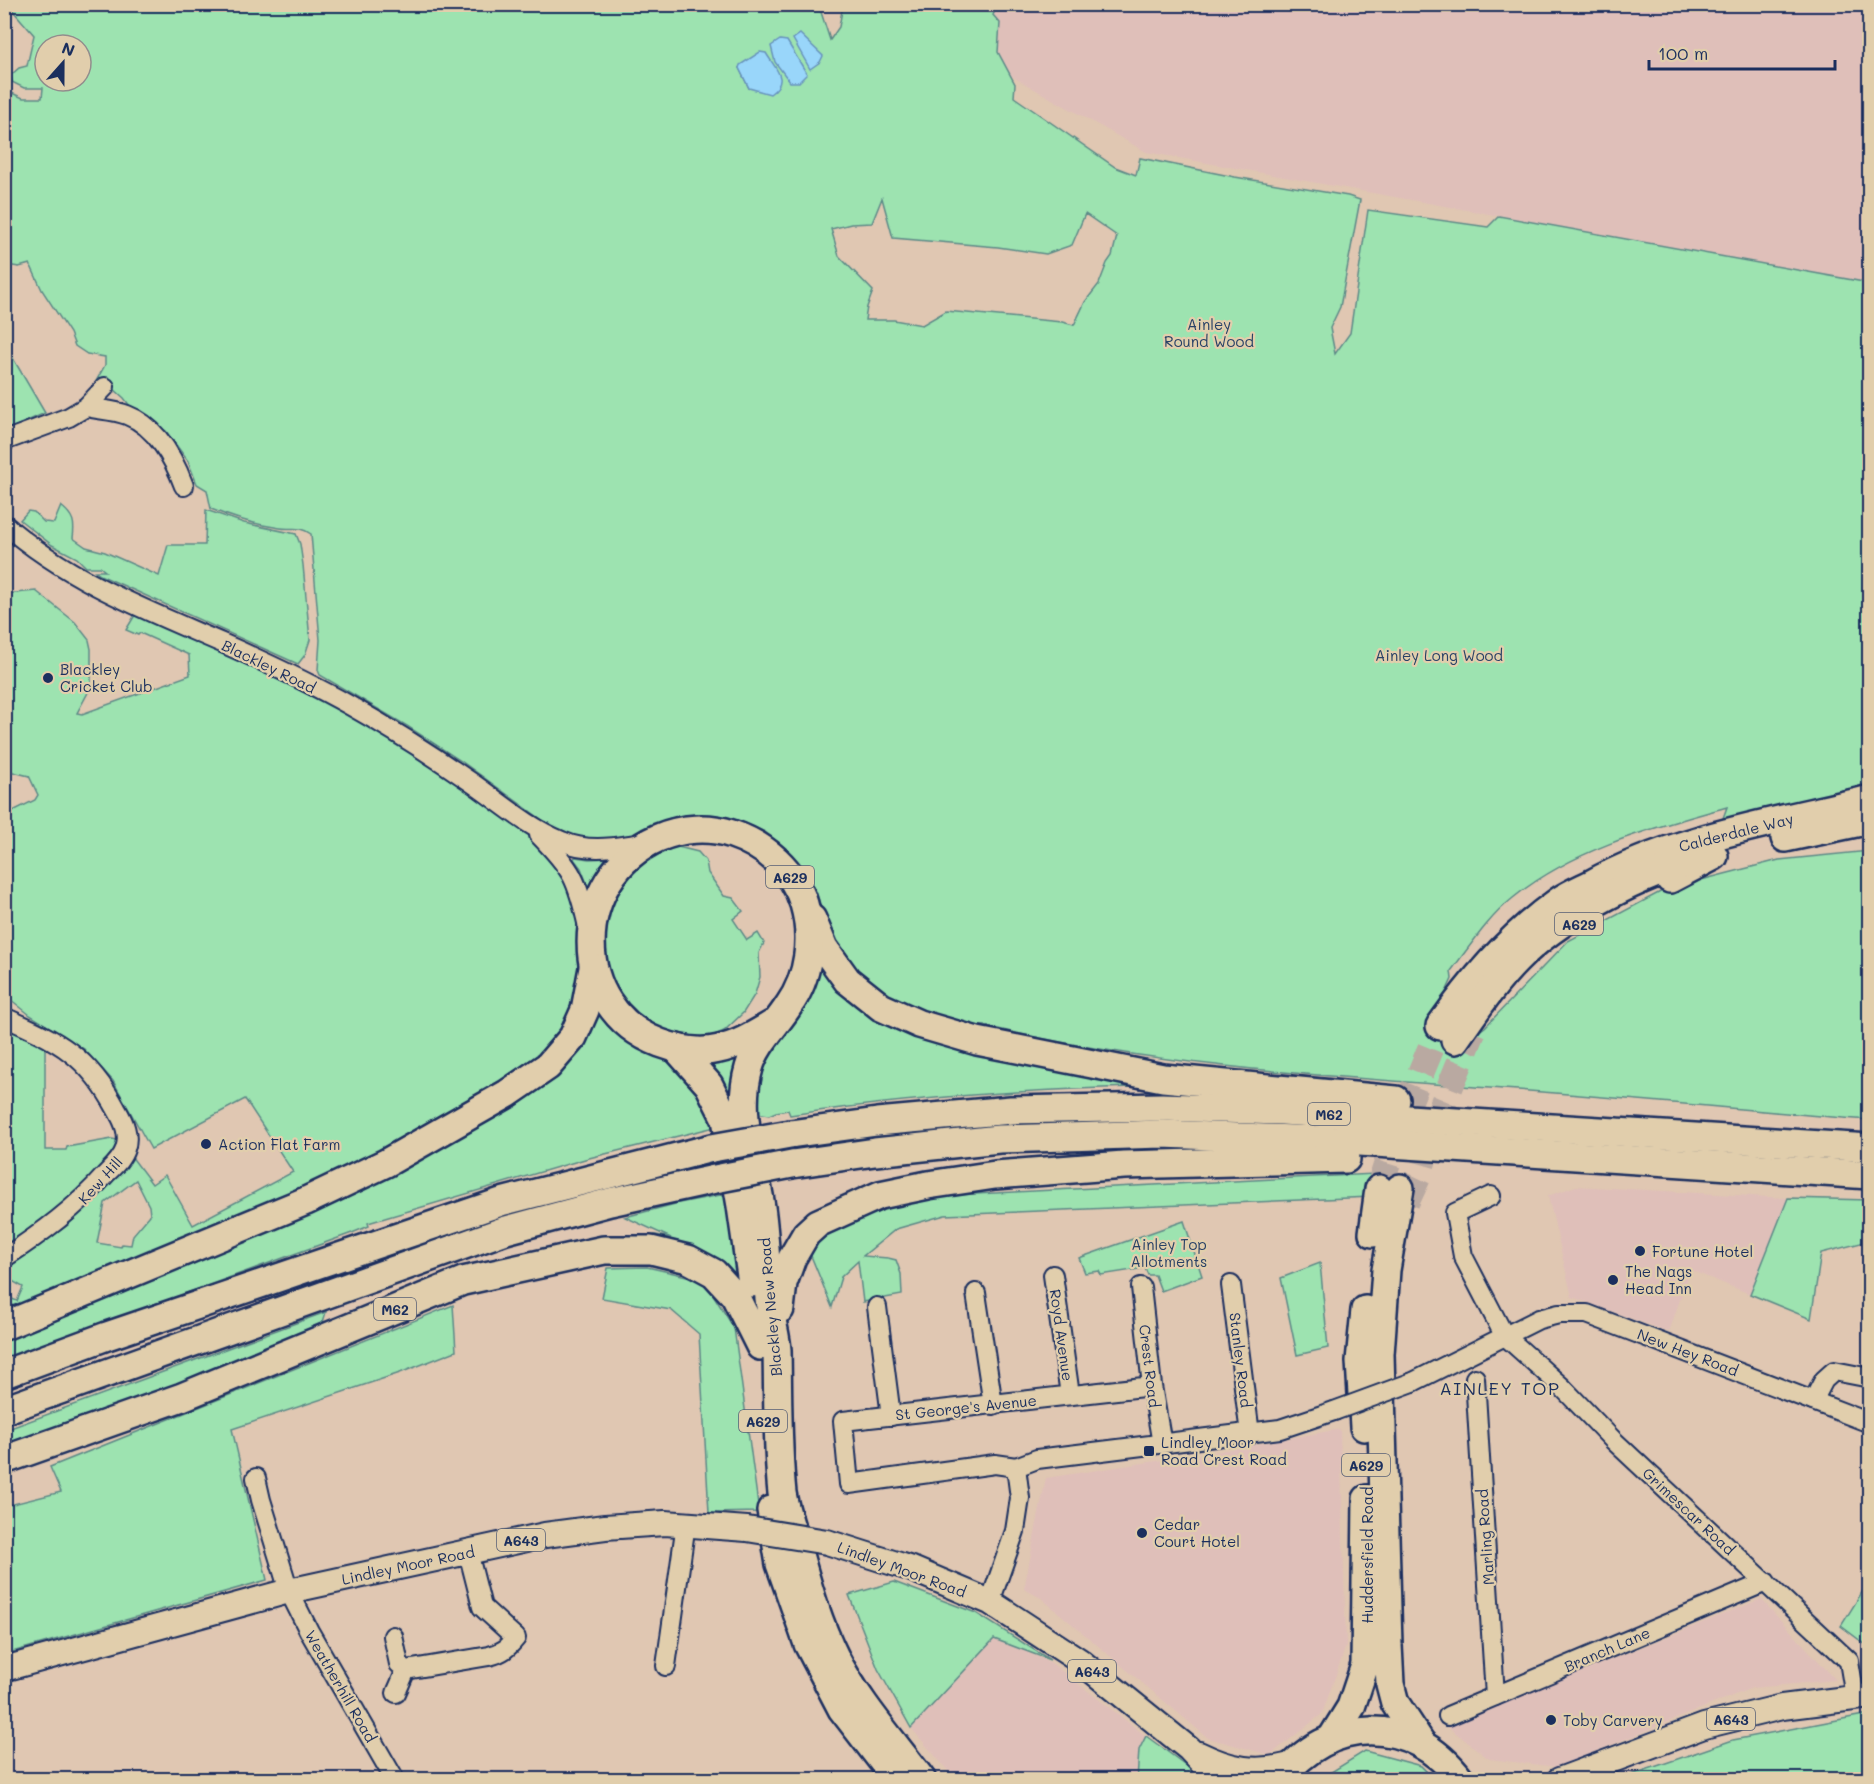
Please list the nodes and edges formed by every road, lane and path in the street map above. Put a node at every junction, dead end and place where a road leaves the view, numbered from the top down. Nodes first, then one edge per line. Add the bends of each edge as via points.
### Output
1 (105, 387) dead end
2 (86, 407) junction
3 (4, 441) edge
4 (184, 486) dead end
5 (4, 524) edge
6 (1869, 800) edge
7 (1869, 820) edge
8 (526, 822) junction
9 (648, 843) junction
10 (1714, 856) junction
11 (1610, 885) junction
12 (804, 905) junction
13 (590, 934) junction
14 (593, 968) junction
15 (4, 1017) edge
16 (773, 1024) junction
17 (676, 1048) junction
18 (1580, 1129) junction
19 (1869, 1148) edge
20 (1689, 1163) junction
21 (1869, 1175) edge
22 (1491, 1196) dead end
23 (4, 1258) edge
24 (1053, 1275) dead end
25 (1231, 1285) dead end
26 (1141, 1287) dead end
27 (977, 1292) dead end
28 (877, 1307) dead end
29 (4, 1326) edge
30 (1504, 1335) junction
31 (768, 1346) junction
32 (4, 1374) edge
33 (1475, 1378) dead end
34 (1869, 1378) edge
35 (1152, 1386) junction
36 (1070, 1395) junction
37 (1814, 1401) junction
38 (993, 1405) junction
39 (4, 1410) edge
40 (891, 1416) junction
41 (1869, 1424) edge
42 (1251, 1434) junction
43 (1162, 1444) junction
44 (4, 1460) edge
45 (1016, 1467) junction
46 (256, 1478) dead end
47 (686, 1523) junction
48 (468, 1552) junction
49 (1766, 1582) junction
50 (290, 1591) junction
51 (990, 1602) junction
52 (393, 1636) dead end
53 (666, 1666) dead end
54 (4, 1669) edge
55 (406, 1670) junction
56 (396, 1693) dead end
57 (1495, 1696) junction
58 (1862, 1696) edge
59 (1448, 1716) dead end
60 (1333, 1736) junction
61 (1422, 1744) junction
62 (1188, 1749) junction
63 (1285, 1772) edge
64 (1464, 1777) edge
65 (396, 1779) edge
66 (897, 1779) edge
67 (922, 1779) edge
68 (1218, 1779) edge
69 (1563, 1779) edge

1 - 2 street
2 - 3 street
2 - 4 street via 122,413 139,421 172,457
5 - 8 street, Blackley Road via 49,558 111,594 262,661 367,716 436,757
6 - 11 highway, Calderdale Way / A629 via 1665,850
7 - 10 highway, Calderdale Way / A629
8 - 9 street, Blackley Road via 576,846 605,849
8 - 13 street, Blackley Road via 557,853 573,876
9 - 12 highway, Blackley New Road / A629 via 693,830 722,831 740,837 765,850 786,870
9 - 13 highway, Blackley New Road / A629 via 625,859 607,881 598,898
10 - 11 highway, Calderdale Way / A629
10 - 11 highway, A629 via 1574,926 1528,965 1488,1010 1456,1032 1517,960
12 - 16 highway, Blackley New Road / A629 via 809,938 806,969 789,1006
12 - 18 highway, M62 via 828,955 854,986 881,1007 910,1020 977,1041 1162,1078 1395,1100
13 - 14 highway, Blackley New Road / A629
14 - 17 highway, Blackley New Road / A629 via 620,1017 652,1040
14 - 29 highway via 585,1010 573,1037 548,1066 507,1094 396,1157 306,1201
15 - 23 street, Kew Hill via 80,1058 108,1093 127,1136 119,1160 84,1199
16 - 17 highway, Blackley New Road / A629 via 723,1049
16 - 31 highway, Blackley New Road / A629 via 750,1062 743,1111 761,1205 770,1306
17 - 31 highway, Blackley New Road / A629 via 709,1085 726,1119
18 - 19 highway, M62
18 - 32 highway, M62, bridge via 1162,1107 1011,1110 790,1134 712,1148 501,1202
20 - 21 highway, M62
20 - 31 highway, M62 via 1534,1167 1317,1159 1124,1165 995,1175 928,1185 880,1196 818,1223 806,1234 783,1283
20 - 39 highway, M62, bridge via 1162,1134 999,1139 792,1164 610,1202 506,1230
22 - 30 street via 1455,1213 1463,1256
24 - 36 street, Royd Avenue
25 - 42 street, Stanley Road
26 - 35 street, Crest Road
27 - 38 street
28 - 40 street
30 - 37 street, New Hey Road via 1550,1316 1587,1314
30 - 42 street, bridge via 1413,1382 1280,1430
30 - 49 street, Grimescar Road
31 - 44 highway, M62 via 735,1296 714,1273 688,1259 651,1250 604,1250 463,1281 182,1397
31 - 66 highway, Blackley New Road / A629 via 766,1482 780,1564 808,1644 842,1709
31 - 67 highway, Blackley New Road / A629 via 783,1496 813,1607 835,1658
33 - 57 street, Marling Road
34 - 37 street via 1834,1371 1824,1380
35 - 36 street, St George's Avenue
35 - 43 street, Crest Road
36 - 38 street, St George's Avenue
37 - 41 street, New Hey Road
38 - 40 street, St George's Avenue
40 - 45 street, St George's Avenue via 843,1421 849,1484 995,1464
42 - 43 street
43 - 45 street via 1037,1459
45 - 51 street via 1020,1498 1015,1531
46 - 50 street, Weatherhill Road
47 - 48 main road, Lindley Moor Road / A643 via 555,1533
47 - 51 main road, Lindley Moor Road / A643, bridge via 827,1542 912,1569
47 - 53 street
48 - 50 main road, Lindley Moor Road / A643
48 - 55 street via 482,1607 516,1638 502,1653
49 - 57 street, Branch Lane
49 - 58 street, Grimescar Road via 1850,1661
50 - 54 main road, Lindley Moor Road / A643
50 - 65 street, Weatherhill Road via 309,1631
51 - 62 main road, Lindley Moor Road / A643 via 1080,1661
52 - 55 street via 399,1664
55 - 56 street
57 - 59 street, Branch Lane
58 - 69 main road, A643 via 1782,1707 1704,1726
60 - 61 highway, A629 via 1378,1731
60 - 61 highway, Huddersfield Road / A629 via 1351,1707 1365,1665 1367,1482 1360,1361 1395,1193 1380,1354 1390,1684 1400,1712
60 - 63 highway, A629
61 - 64 highway, A629
62 - 63 main road, Lindley Moor Road / A643 via 1233,1768
62 - 68 main road, Lindley Moor Road / A643

